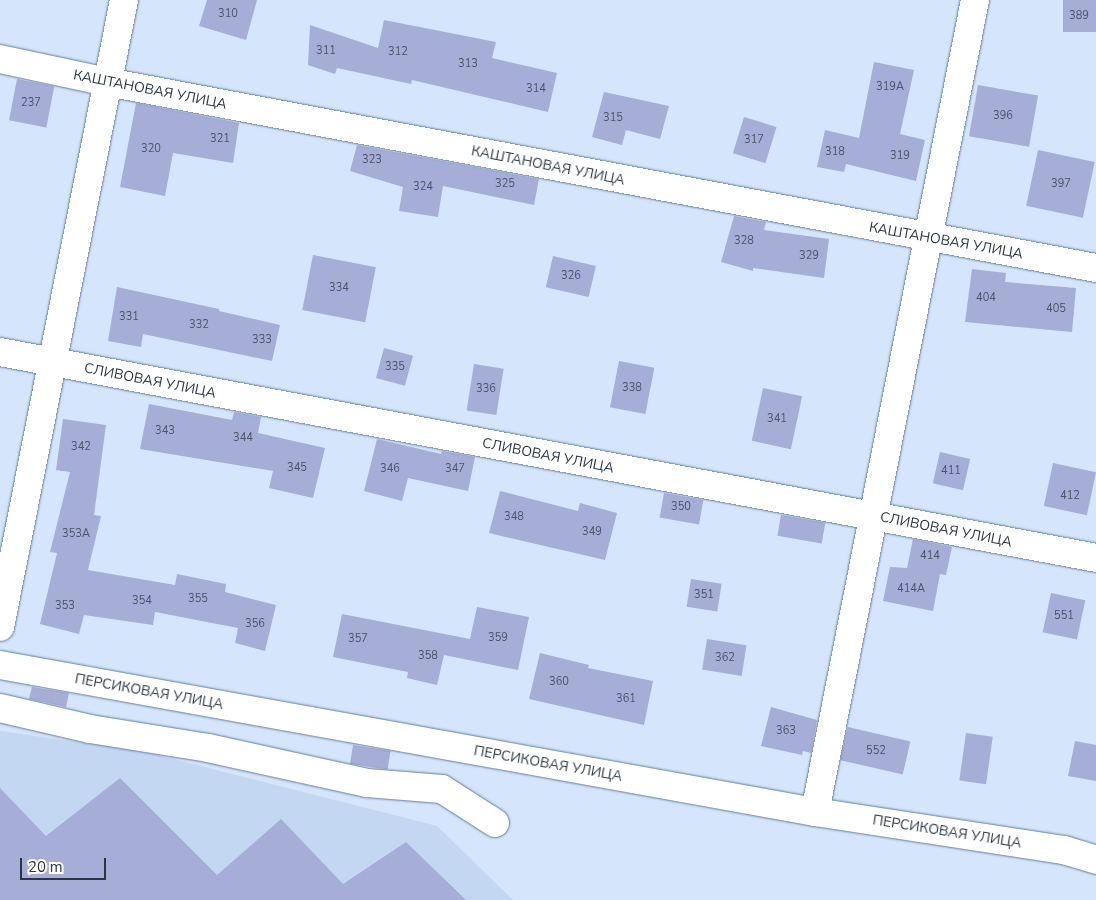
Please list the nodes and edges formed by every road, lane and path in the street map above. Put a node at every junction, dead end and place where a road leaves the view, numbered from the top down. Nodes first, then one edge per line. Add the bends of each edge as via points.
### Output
1 (124, 0) edge
2 (975, 0) edge
3 (0, 59) edge
4 (107, 82) junction
5 (928, 238) junction
6 (1096, 268) edge
7 (0, 352) edge
8 (54, 363) junction
9 (873, 516) junction
10 (1096, 558) edge
11 (0, 627) edge
12 (0, 665) edge
13 (0, 708) edge
14 (816, 812) junction
15 (495, 823) dead end
16 (1096, 860) edge

1 - 4 street
2 - 5 street
3 - 4 street, КАШТАНОВАЯ УЛИЦА
4 - 5 street, КАШТАНОВАЯ УЛИЦА
4 - 8 street
5 - 6 street, КАШТАНОВАЯ УЛИЦА
5 - 9 street
7 - 8 street, СЛИВОВАЯ УЛИЦА
8 - 9 street, СЛИВОВАЯ УЛИЦА
8 - 11 street
9 - 10 street, СЛИВОВАЯ УЛИЦА
9 - 14 street
12 - 14 street, ПЕРСИКОВАЯ УЛИЦА
13 - 15 street via 90,729 208,748 367,783 442,789
14 - 16 street, ПЕРСИКОВАЯ УЛИЦА via 1064,850

